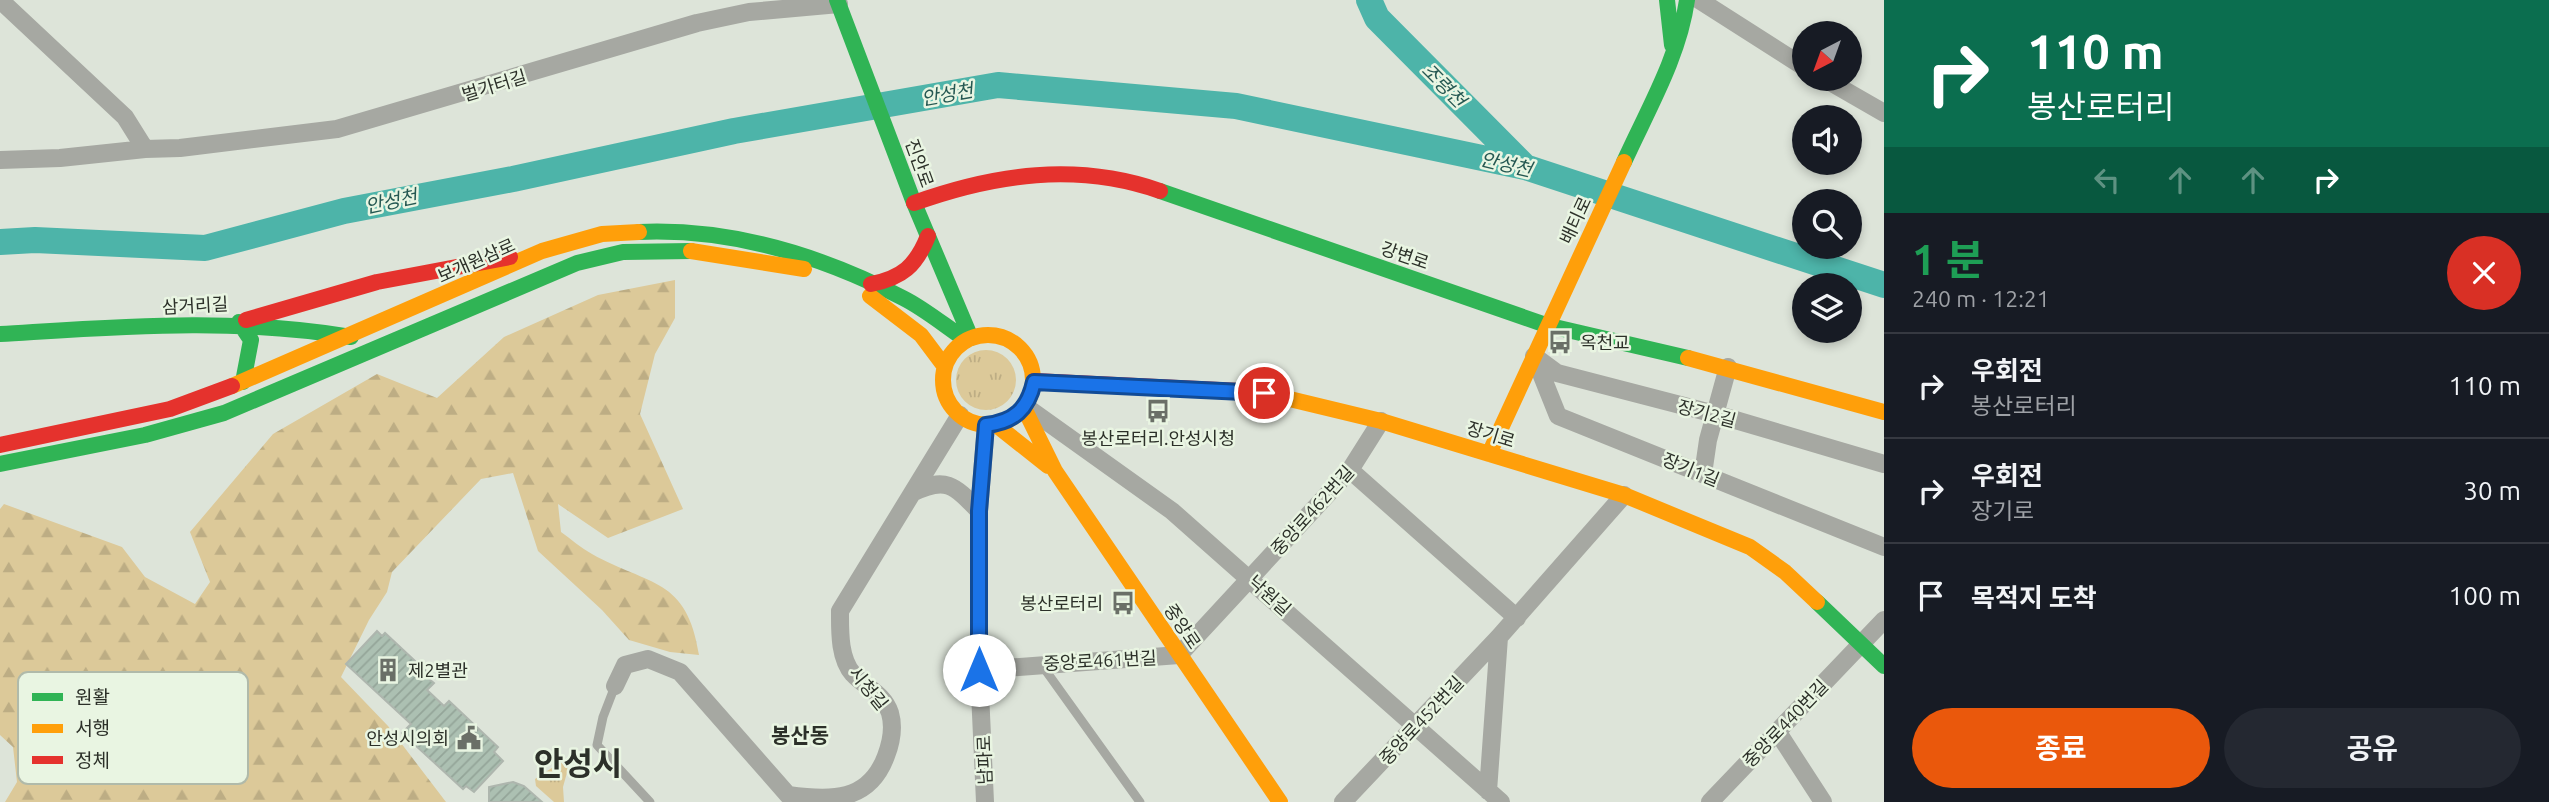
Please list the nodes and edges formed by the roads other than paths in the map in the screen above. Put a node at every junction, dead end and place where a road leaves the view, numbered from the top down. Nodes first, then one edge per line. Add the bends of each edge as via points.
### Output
1 (0, 0) edge
2 (1667, 0) edge
3 (1688, 0) edge
4 (1699, 0) edge
5 (840, 6) edge
6 (1676, 26) junction
7 (1792, 59) edge
8 (1846, 91) edge
9 (1884, 113) edge
10 (145, 149) junction
11 (0, 160) edge
12 (914, 203) junction
13 (928, 236) junction
14 (542, 251) junction
15 (871, 284) junction
16 (1549, 320) junction
17 (239, 322) junction
18 (0, 334) edge
19 (348, 336) junction
20 (969, 339) junction
21 (389, 344) junction
22 (1534, 355) junction
23 (945, 366) junction
24 (1728, 367) junction
25 (243, 382) junction
26 (1034, 382) junction
27 (1025, 407) junction
28 (1884, 412) edge
29 (1715, 414) junction
30 (960, 415) junction
31 (1381, 421) junction
32 (991, 425) junction
33 (0, 445) edge
34 (1489, 454) junction
35 (0, 464) edge
36 (1884, 464) edge
37 (1350, 470) junction
38 (1055, 471) junction
39 (1703, 474) junction
40 (912, 493) junction
41 (1625, 495) junction
42 (979, 511) junction
43 (1884, 547) edge
44 (1250, 578) junction
45 (1517, 618) junction
46 (1884, 620) edge
47 (1499, 637) junction
48 (1860, 644) junction
49 (1179, 655) junction
50 (1041, 663) junction
51 (1884, 666) edge
52 (979, 670) junction
53 (615, 686) joint
54 (1417, 726) junction
55 (1777, 731) junction
56 (985, 793) edge
57 (1494, 797) edge
58 (650, 802) edge
59 (1002, 802) edge
60 (1140, 802) edge
61 (1280, 802) edge
62 (1343, 802) edge
63 (1710, 802) edge
64 (1823, 802) edge

1 - 10 street via 125,117
2 - 6 main road
3 - 6 main road, 배티로
4 - 7 street
5 - 10 street, 벌가터길 via 749,12 697,23 337,129
5 - 12 main road, 진안로
6 - 16 main road, 배티로 via 1673,56
8 - 9 street
10 - 11 street, 벌가터길
12 - 13 main road, 진안로
12 - 16 main road, 강변로 via 955,187 1008,178 1079,172 1123,178
13 - 15 main road via 919,260 905,274
13 - 20 main road, 진안로
14 - 15 main road, 보개원삼로 via 602,234 662,231 724,237 774,245
14 - 17 main road via 447,267
14 - 19 main road, 보개원삼로
15 - 20 main road, 보개원삼로 via 905,299
16 - 22 main road, 배티로
16 - 24 main road, 강변로
17 - 18 main road, 삼거리길
17 - 19 main road, 삼거리길
17 - 25 main road via 251,340
19 - 21 main road, 삼거리길
19 - 25 main road, 보개원삼로
20 - 23 main road via 958,346
20 - 26 main road via 986,334 1016,344 1032,367
21 - 23 main road via 577,264 623,252 694,251 807,270 869,296 935,346
21 - 35 main road via 224,413 145,435
22 - 29 street, 장기2길 via 1556,373
22 - 34 main road, 배티로
22 - 39 street, 장기1길 via 1558,416
23 - 30 main road via 943,389
24 - 28 main road, 강변로
24 - 29 street
25 - 33 main road, 보개원삼로 via 170,409
26 - 27 main road
26 - 31 main road, 장기로 via 1264,393
27 - 32 main road via 1013,418
27 - 38 main road, 중앙로
27 - 44 street, 낙원길 via 1172,511
29 - 36 street, 장기2길
29 - 39 street
30 - 32 main road
30 - 40 street, 시청길
31 - 34 main road, 장기로
31 - 37 street, 중앙로462번길
32 - 38 main road, 중앙로
32 - 42 street, 남파로
34 - 41 main road, 장기로
37 - 44 street, 중앙로462번길
37 - 45 street
38 - 49 main road, 중앙로
39 - 43 street, 장기1길
40 - 42 street via 940,482
40 - 53 street, 시청길 via 840,611 841,646 852,673 875,691 890,713 891,741 881,770 858,794 828,800 788,794 680,672 648,659 625,665
41 - 45 street, 중앙로452번길
41 - 48 main road, 장기로 via 1750,547 1785,572
42 - 52 street, 남파로
44 - 49 street, 중앙로462번길
44 - 54 street, 낙원길
45 - 47 street, 중앙로452번길
46 - 48 street, 중앙로440번길
47 - 54 street, 중앙로452번길
47 - 57 street
48 - 51 main road, 장기로
48 - 55 street, 중앙로440번길
49 - 50 street, 중앙로461번길
49 - 61 main road, 중앙로
50 - 52 street, 중앙로461번길
50 - 60 lane
52 - 56 street, 남파로
53 - 58 lane via 597,745
54 - 57 street, 낙원길
54 - 62 street, 중앙로452번길
55 - 63 street, 중앙로440번길
55 - 64 street
56 - 59 street

